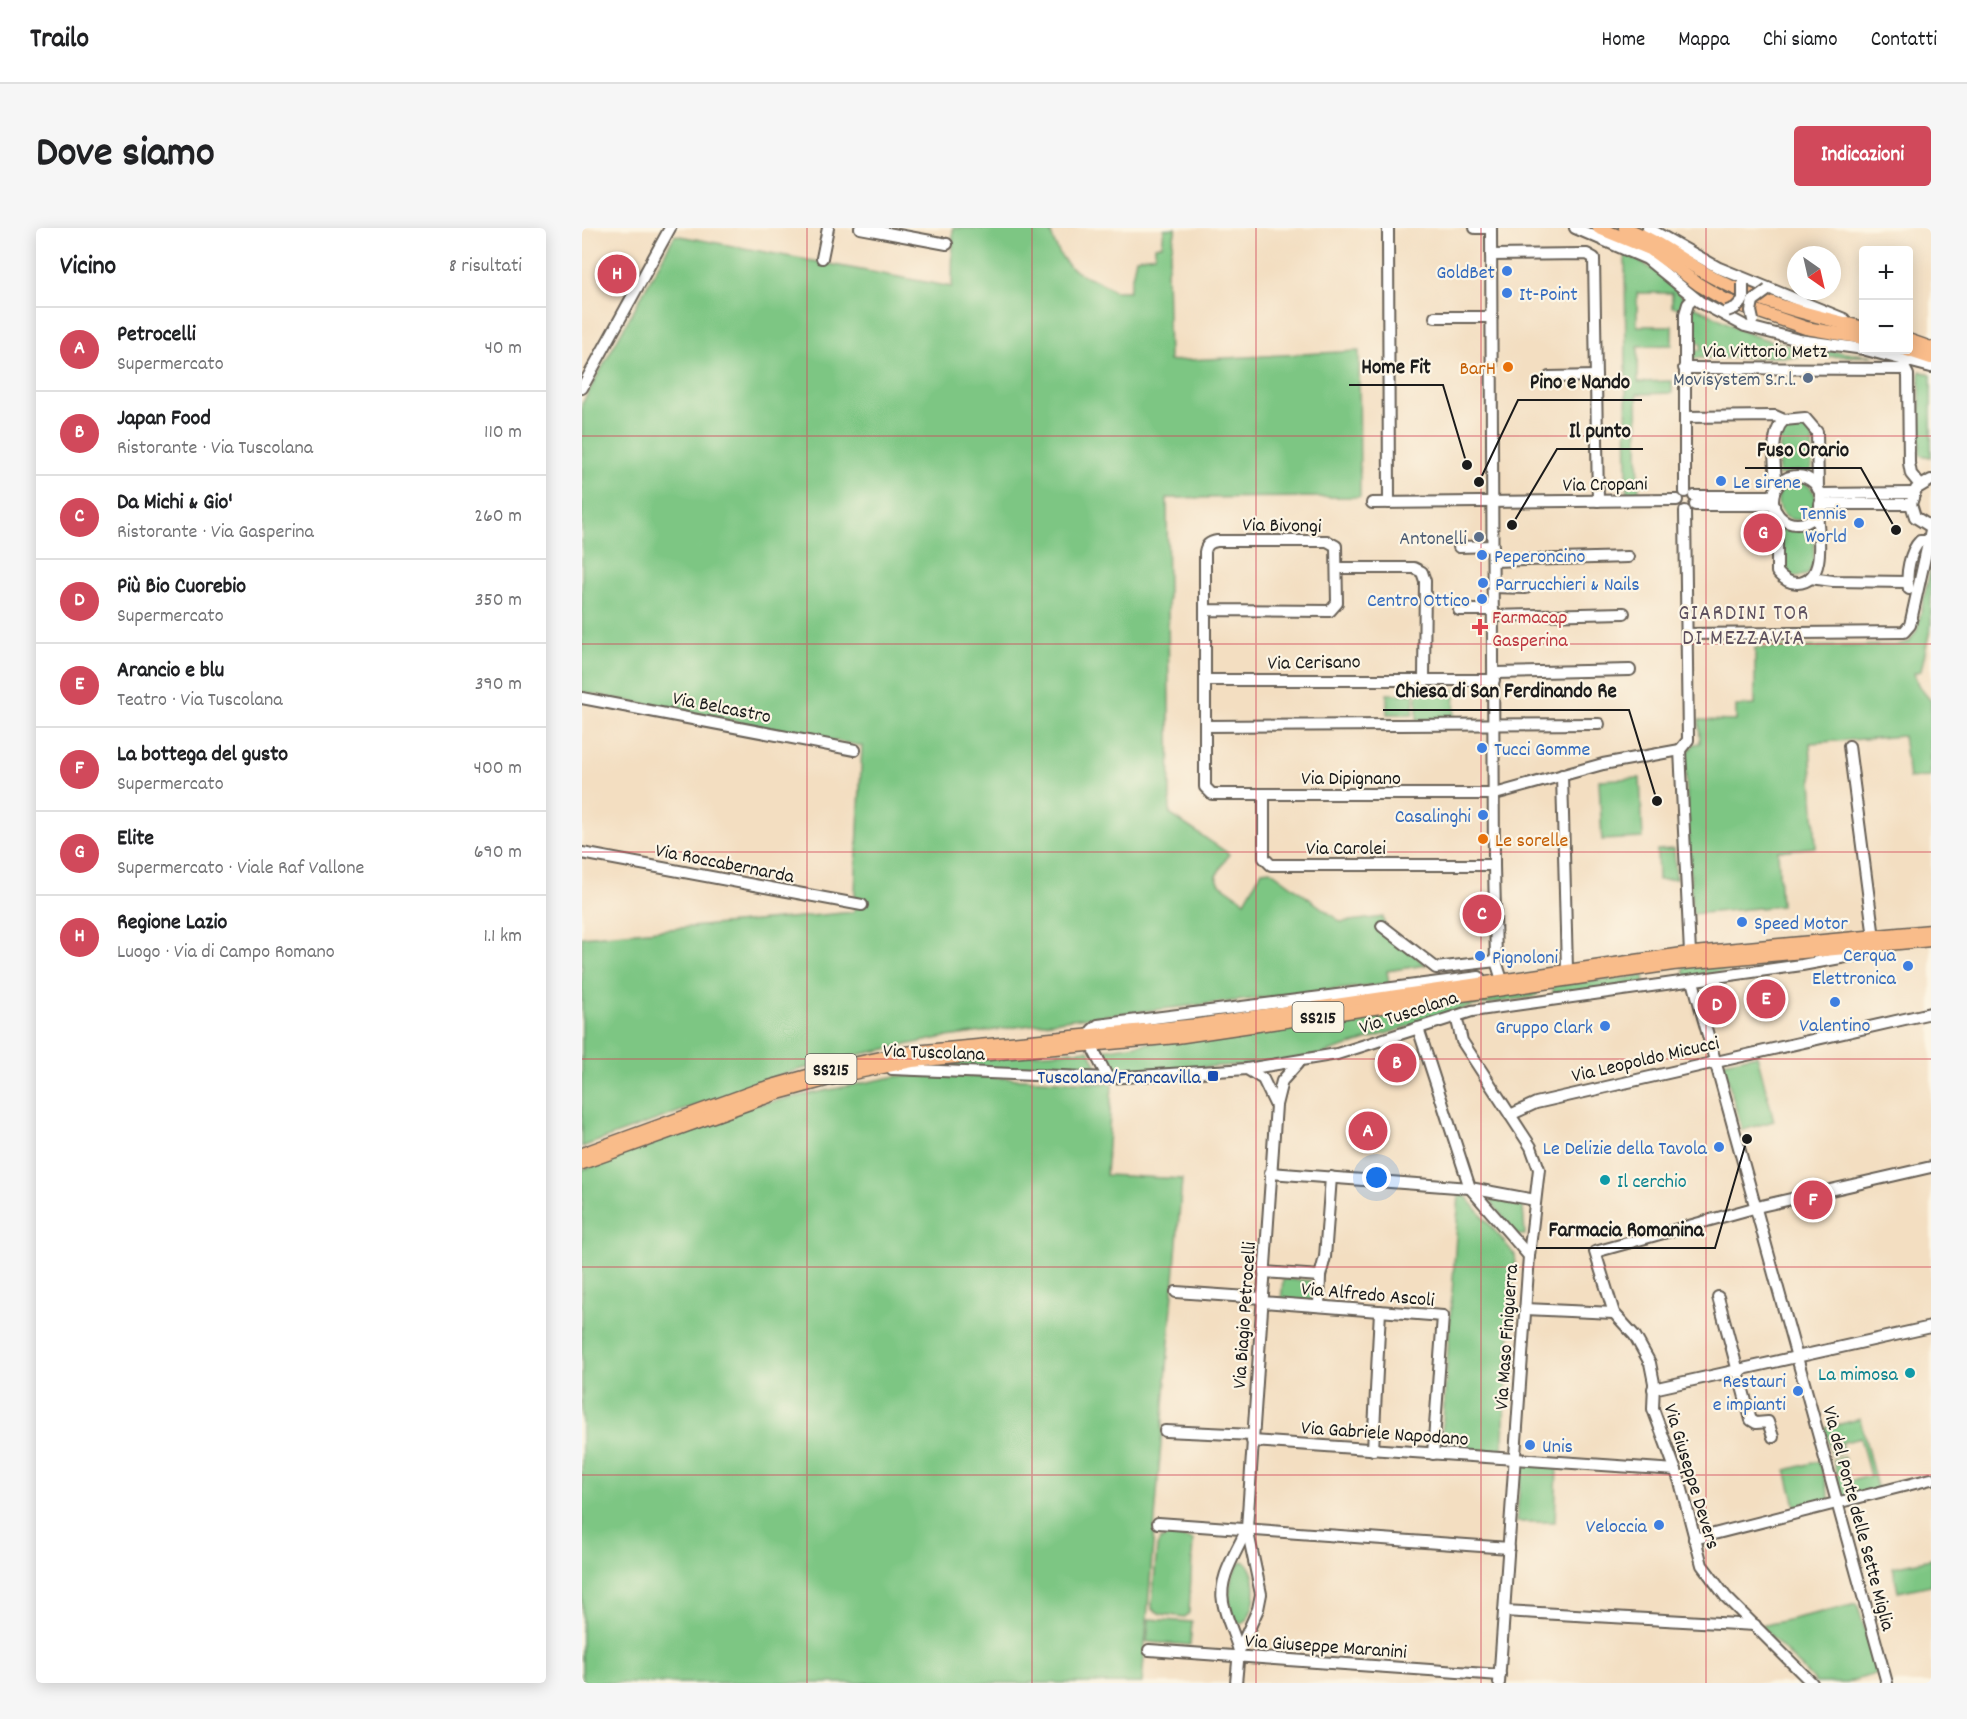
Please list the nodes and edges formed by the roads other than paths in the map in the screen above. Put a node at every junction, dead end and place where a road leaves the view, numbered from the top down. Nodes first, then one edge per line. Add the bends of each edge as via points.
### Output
1 (670, 228) edge
2 (828, 228) edge
3 (860, 228) edge
4 (1388, 228) edge
5 (1475, 228) edge
6 (1491, 228) edge
7 (1575, 228) edge
8 (1599, 228) edge
9 (1625, 228) edge
10 (1648, 228) edge
11 (947, 244) dead end
12 (1491, 255) junction
13 (822, 258) dead end
14 (1740, 280) junction
15 (1771, 290) junction
16 (1694, 298) junction
17 (1711, 309) junction
18 (1435, 317) dead end
19 (1492, 317) junction
20 (1859, 326) edge
21 (1859, 327) edge
22 (1859, 337) edge
23 (1792, 339) junction
24 (1913, 342) edge
25 (1859, 348) edge
26 (1931, 348) edge
27 (1913, 352) edge
28 (1883, 354) edge
29 (1931, 358) edge
30 (1931, 367) edge
31 (1684, 368) junction
32 (1596, 376) junction
33 (1549, 377) dead end
34 (582, 388) edge
35 (1685, 417) junction
36 (1784, 420) junction
37 (1919, 491) edge
38 (1775, 500) junction
39 (1819, 500) junction
40 (1598, 501) junction
41 (1687, 501) junction
42 (1494, 502) junction
43 (1372, 503) dead end
44 (1389, 503) junction
45 (1930, 533) edge
46 (1493, 546) junction
47 (1459, 547) dead end
48 (1628, 557) dead end
49 (1493, 561) junction
50 (1337, 568) junction
51 (1810, 578) junction
52 (1908, 582) junction
53 (1493, 587) junction
54 (1526, 588) dead end
55 (1916, 597) junction
56 (1205, 610) junction
57 (1459, 610) dead end
58 (1493, 613) junction
59 (1624, 613) dead end
60 (1687, 634) junction
61 (1630, 670) dead end
62 (1494, 676) junction
63 (1424, 678) junction
64 (1205, 680) junction
65 (582, 698) edge
66 (1494, 724) junction
67 (1599, 724) dead end
68 (1205, 726) junction
69 (1849, 746) dead end
70 (855, 750) dead end
71 (1680, 750) junction
72 (1562, 775) junction
73 (1208, 792) joint
74 (1495, 794) junction
75 (1264, 795) junction
76 (582, 853) edge
77 (1494, 865) junction
78 (862, 905) dead end
79 (1382, 926) dead end
80 (1931, 931) edge
81 (1931, 940) edge
82 (1878, 942) junction
83 (1774, 951) junction
84 (1690, 953) junction
85 (1496, 961) junction
86 (1567, 970) junction
87 (1767, 970) junction
88 (1479, 977) junction
89 (1540, 979) junction
90 (1502, 980) junction
91 (1693, 981) junction
92 (1438, 990) junction
93 (1290, 1002) junction
94 (1536, 1002) junction
95 (1345, 1004) junction
96 (1931, 1012) edge
97 (1456, 1016) junction
98 (1419, 1028) junction
99 (1092, 1040) junction
100 (1715, 1060) junction
101 (1298, 1062) junction
102 (871, 1069) junction
103 (1247, 1069) junction
104 (1108, 1078) junction
105 (1276, 1105) junction
106 (1510, 1115) junction
107 (582, 1154) edge
108 (582, 1163) edge
109 (1931, 1167) edge
110 (1270, 1173) junction
111 (1331, 1177) junction
112 (1470, 1188) junction
113 (1535, 1200) junction
114 (1756, 1208) junction
115 (1529, 1256) junction
116 (1264, 1272) junction
117 (1320, 1276) junction
118 (1176, 1292) dead end
119 (1718, 1297) dead end
120 (1262, 1300) junction
121 (1320, 1306) junction
122 (1525, 1309) junction
123 (1380, 1311) junction
124 (1614, 1313) junction
125 (1931, 1328) edge
126 (1798, 1357) junction
127 (1737, 1369) junction
128 (1653, 1389) junction
129 (1165, 1431) dead end
130 (1773, 1437) dead end
131 (1252, 1438) junction
132 (1373, 1450) junction
133 (1433, 1454) junction
134 (1514, 1460) junction
135 (1676, 1470) junction
136 (1931, 1479) edge
137 (1838, 1503) junction
138 (1158, 1523) dead end
139 (1247, 1528) junction
140 (1694, 1539) junction
141 (1509, 1548) junction
142 (1235, 1554) junction
143 (1255, 1560) junction
144 (1504, 1611) junction
145 (1231, 1624) junction
146 (1755, 1624) junction
147 (1250, 1625) junction
148 (1149, 1650) dead end
149 (1238, 1654) junction
150 (1500, 1679) edge
151 (1236, 1683) edge
152 (1812, 1683) edge
153 (1887, 1683) edge

1 - 34 street
2 - 13 street
3 - 11 street
4 - 44 street
5 - 6 street
6 - 12 street
7 - 16 street via 1642,256
8 - 22 main road via 1650,249 1725,300 1806,328
9 - 21 main road via 1659,243 1729,285 1809,314
10 - 14 street
12 - 19 street
12 - 32 street via 1593,256
14 - 15 street
14 - 17 street, bridge via 1743,300 1727,311
15 - 20 street
15 - 23 street, bridge via 1753,301 1753,320
16 - 17 street
16 - 31 street via 1685,311
17 - 23 street via 1751,328
18 - 19 street
19 - 42 street
23 - 25 street
24 - 26 main road
27 - 29 main road
28 - 30 street
31 - 35 street
31 - 37 street, Via Vittorio Metz via 1905,369 1909,463
32 - 33 street
32 - 40 street
35 - 36 street via 1775,416
35 - 41 street
36 - 38 street via 1775,437
36 - 39 street via 1805,418 1817,432
37 - 39 street
37 - 45 street via 1915,517
38 - 39 street via 1789,522 1797,524 1805,522
38 - 39 street via 1788,478 1802,476 1808,479
38 - 41 street, Via Cropani
38 - 51 street via 1777,572 1792,582
39 - 51 street via 1818,565
40 - 41 street, Via Cropani
40 - 42 street, Via Cropani
41 - 60 street
42 - 44 street, Via Cropani
42 - 46 street
43 - 44 street, Via Cropani
45 - 52 street via 1916,546
45 - 55 street
46 - 47 street
46 - 49 street
48 - 49 street
49 - 53 street
50 - 56 street, Via Bivongi via 1337,605 1330,611
50 - 56 street, Via Bivongi via 1336,548 1329,541 1213,542 1205,550
50 - 63 street via 1414,568 1422,572
51 - 52 street via 1833,582
52 - 55 street
53 - 54 street
53 - 58 street
55 - 60 street via 1910,626 1899,633
56 - 64 street, Via Bivongi
57 - 58 street
58 - 59 street
58 - 62 street
60 - 71 street via 1688,740
61 - 62 street, Via Cerisano
62 - 63 street, Via Cerisano
62 - 66 street
63 - 64 street, Via Cerisano
64 - 68 street, Via Bivongi
65 - 70 street, Via Belcastro
66 - 67 street
66 - 68 street
66 - 74 street
68 - 73 street, Via Bivongi
69 - 82 street
71 - 72 street, Via Dipignano
71 - 84 street
72 - 74 street, Via Dipignano
72 - 86 street
73 - 75 street, Via Dipignano
74 - 75 street, Via Dipignano
74 - 77 street
75 - 77 street, Via Carolei via 1264,858 1272,865
76 - 78 street, Via Roccabernarda
77 - 85 street
79 - 85 street via 1436,968
80 - 82 main road, Via Tuscolana / SS215
81 - 82 main road, Via Tuscolana / SS215
82 - 83 main road, Via Tuscolana / SS215
82 - 87 street, Via Tuscolana via 1845,957
83 - 84 main road, Via Tuscolana / SS215
83 - 87 street via 1776,962
83 - 89 main road, Via Tuscolana / SS215
84 - 86 main road, Via Tuscolana / SS215
85 - 88 street via 1491,971
85 - 90 street
86 - 89 main road, Via Tuscolana / SS215
87 - 91 street, Via Tuscolana
88 - 92 street
88 - 93 street, Via Tuscolana
89 - 90 main road, Via Tuscolana / SS215
89 - 94 street via 1542,994
89 - 99 main road, Via Tuscolana / SS215 via 1243,1028
90 - 92 main road, Via Tuscolana / SS215
91 - 94 street, Via Tuscolana
91 - 100 street, Via del Ponte delle Sette Miglia
92 - 95 main road, Via Tuscolana / SS215
93 - 95 street
93 - 99 street, Via Tuscolana via 1098,1025 1093,1028
94 - 97 street, Via Tuscolana
95 - 99 main road, Via Tuscolana / SS215
96 - 100 street, Via Leopoldo Micucci
97 - 98 street, Via Tuscolana
97 - 106 street, Via Maso Finiguerra via 1462,1040
98 - 101 street, Via Tuscolana via 1349,1051
98 - 112 street
99 - 102 main road, Via Tuscolana / SS215
99 - 104 street
99 - 107 main road, Via Tuscolana / SS215 via 942,1048 847,1065 744,1095
100 - 106 street, Via Leopoldo Micucci via 1529,1104
100 - 114 street, Via del Ponte delle Sette Miglia
101 - 103 street, Via Tuscolana
101 - 105 street, Via Biagio Petrocelli via 1282,1081
102 - 104 street, Via Tuscolana via 926,1068
102 - 108 main road, Via Tuscolana / SS215 via 742,1104
103 - 104 street, Via Tuscolana
103 - 105 street via 1263,1079
105 - 110 street, Via Biagio Petrocelli
106 - 113 street, Via Maso Finiguerra via 1538,1162
109 - 114 street
110 - 111 street
110 - 116 street, Via Biagio Petrocelli
111 - 112 street
111 - 117 street
112 - 113 street
112 - 115 street
113 - 115 street, Via Maso Finiguerra
114 - 124 street, Via Giuseppe Devers via 1596,1251
114 - 126 street, Via del Ponte delle Sette Miglia
115 - 122 street, Via Maso Finiguerra
116 - 117 street
116 - 120 street, Via Biagio Petrocelli
117 - 121 street
118 - 120 street, Via Alfredo Ascoli
119 - 127 street
120 - 121 street, Via Alfredo Ascoli
120 - 131 street, Via Biagio Petrocelli
121 - 123 street, Via Alfredo Ascoli
122 - 124 street
122 - 134 street, Via Maso Finiguerra
123 - 132 street
123 - 133 street, Via Alfredo Ascoli via 1443,1316
124 - 128 street, Via Giuseppe Devers via 1644,1350 1653,1372
125 - 126 street
126 - 127 street
126 - 137 street, Via del Ponte delle Sette Miglia
127 - 128 street
127 - 130 street via 1751,1420 1756,1424 1768,1422
128 - 135 street, Via Giuseppe Devers via 1653,1410
129 - 131 street, Via Gabriele Napodano
131 - 132 street, Via Gabriele Napodano
131 - 139 street, Via Biagio Petrocelli
132 - 133 street, Via Gabriele Napodano
133 - 134 street, Via Gabriele Napodano
134 - 135 street, Via Gabriele Napodano
134 - 141 street, Via Maso Finiguerra
135 - 140 street, Via Giuseppe Devers
136 - 137 street
137 - 140 street
137 - 153 street, Via del Ponte delle Sette Miglia
138 - 139 street
139 - 141 street
139 - 142 street, Via Biagio Petrocelli
139 - 143 street, Via Biagio Petrocelli
140 - 146 street, Via Giuseppe Devers via 1710,1577
141 - 144 street, Via Maso Finiguerra
142 - 143 street via 1246,1553
142 - 145 street, Via Biagio Petrocelli via 1222,1592
143 - 147 street, Via Biagio Petrocelli via 1261,1597
144 - 146 street
144 - 150 street, Via Maso Finiguerra
145 - 147 street via 1239,1630
145 - 149 street, Via Biagio Petrocelli
146 - 152 street, Via Giuseppe Devers
147 - 149 street, Via Biagio Petrocelli
148 - 149 street, Via Giuseppe Maranini
149 - 150 street, Via Giuseppe Maranini
149 - 151 street, Via Biagio Petrocelli

